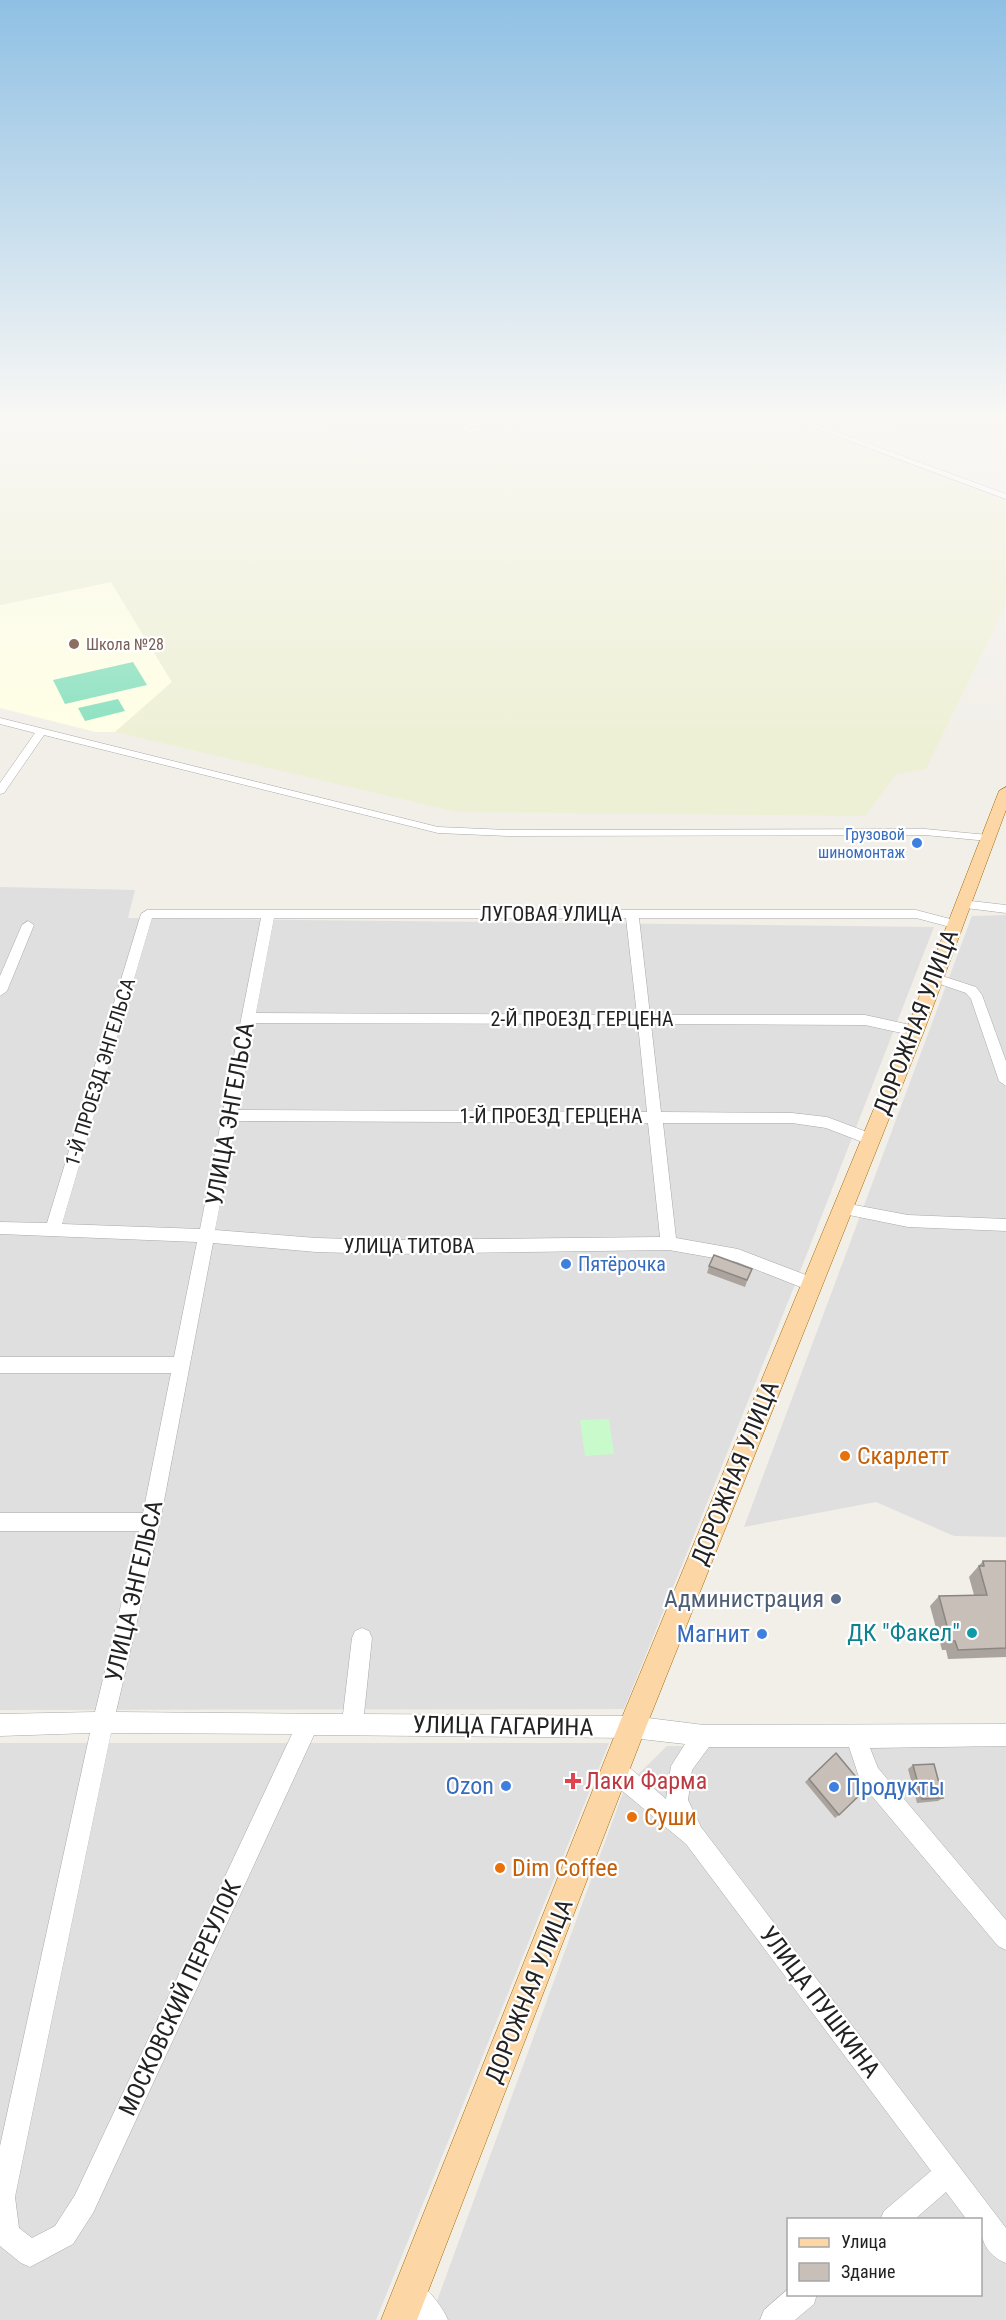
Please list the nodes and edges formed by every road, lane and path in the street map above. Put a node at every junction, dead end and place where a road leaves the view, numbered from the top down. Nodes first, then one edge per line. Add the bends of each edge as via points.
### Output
1 (0, 721) edge
2 (42, 731) junction
3 (0, 791) edge
4 (1006, 791) edge
5 (1006, 807) edge
6 (991, 832) junction
7 (962, 904) junction
8 (1006, 909) edge
9 (147, 914) joint
10 (632, 914) junction
11 (268, 916) junction
12 (954, 924) junction
13 (28, 925) dead end
14 (936, 978) junction
15 (0, 991) edge
16 (247, 1018) junction
17 (643, 1019) junction
18 (915, 1031) junction
19 (1006, 1081) edge
20 (228, 1115) junction
21 (653, 1117) junction
22 (870, 1139) junction
23 (844, 1209) junction
24 (1006, 1225) edge
25 (0, 1228) edge
26 (53, 1229) junction
27 (208, 1236) junction
28 (669, 1243) junction
29 (813, 1285) junction
30 (0, 1365) edge
31 (183, 1365) junction
32 (0, 1522) edge
33 (151, 1522) junction
34 (362, 1638) dead end
35 (103, 1722) junction
36 (308, 1724) junction
37 (0, 1725) edge
38 (352, 1725) junction
39 (633, 1727) junction
40 (1006, 1734) edge
41 (704, 1736) junction
42 (856, 1736) junction
43 (616, 1771) junction
44 (694, 1836) junction
45 (1006, 1938) edge
46 (949, 2173) junction
47 (895, 2218) edge
48 (1006, 2250) edge
49 (30, 2254) joint
50 (803, 2296) edge
51 (405, 2306) edge
52 (434, 2320) edge
53 (774, 2320) edge

1 - 2 street
2 - 3 street
2 - 6 street via 438,830
4 - 6 main road, ДОРОЖНАЯ УЛИЦА
5 - 6 main road, ДОРОЖНАЯ УЛИЦА
6 - 7 main road, ДОРОЖНАЯ УЛИЦА
7 - 8 street
7 - 12 main road, ДОРОЖНАЯ УЛИЦА
9 - 11 street, ЛУГОВАЯ УЛИЦА
9 - 26 street, 1-Й ПРОЕЗД ЭНГЕЛЬСА
10 - 11 street, ЛУГОВАЯ УЛИЦА
10 - 12 street, ЛУГОВАЯ УЛИЦА via 916,914
10 - 17 street
11 - 16 street, УЛИЦА ЭНГЕЛЬСА
12 - 14 main road, ДОРОЖНАЯ УЛИЦА
13 - 15 street
14 - 18 main road, ДОРОЖНАЯ УЛИЦА
14 - 19 street via 971,990 977,998
16 - 17 street, 2-Й ПРОЕЗД ГЕРЦЕНА
16 - 20 street, УЛИЦА ЭНГЕЛЬСА
17 - 18 street, 2-Й ПРОЕЗД ГЕРЦЕНА via 865,1020
17 - 21 street
18 - 22 main road, ДОРОЖНАЯ УЛИЦА
20 - 21 street, 1-Й ПРОЕЗД ГЕРЦЕНА
20 - 27 street, УЛИЦА ЭНГЕЛЬСА
21 - 22 street, 1-Й ПРОЕЗД ГЕРЦЕНА via 792,1118 826,1123
21 - 28 street
22 - 23 main road, ДОРОЖНАЯ УЛИЦА
23 - 24 street via 908,1221
23 - 29 main road, ДОРОЖНАЯ УЛИЦА
25 - 26 street, УЛИЦА ТИТОВА
26 - 27 street, УЛИЦА ТИТОВА
27 - 28 street, УЛИЦА ТИТОВА via 386,1247
27 - 31 street, УЛИЦА ЭНГЕЛЬСА
28 - 29 street, УЛИЦА ТИТОВА via 738,1256
29 - 39 main road, ДОРОЖНАЯ УЛИЦА
30 - 31 street
31 - 33 street, УЛИЦА ЭНГЕЛЬСА
32 - 33 street
33 - 35 street, УЛИЦА ЭНГЕЛЬСА
34 - 38 street
35 - 36 street, УЛИЦА ГАГАРИНА
35 - 37 street, УЛИЦА ГАГАРИНА
35 - 49 street, УЛИЦА ЭНГЕЛЬСА via 3,2197 7,2235
36 - 38 street, УЛИЦА ГАГАРИНА
36 - 49 street, МОСКОВСКИЙ ПЕРЕУЛОК via 84,2204 64,2235
38 - 39 street, УЛИЦА ГАГАРИНА
39 - 41 street, УЛИЦА ГАГАРИНА
39 - 43 main road, ДОРОЖНАЯ УЛИЦА
40 - 42 street, УЛИЦА ГАГАРИНА
41 - 42 street, УЛИЦА ГАГАРИНА
41 - 44 street via 682,1766 677,1801
42 - 45 street via 869,1775
43 - 44 street, УЛИЦА ПУШКИНА
43 - 51 main road, ДОРОЖНАЯ УЛИЦА
44 - 46 street, УЛИЦА ПУШКИНА
46 - 47 street
46 - 48 street, УЛИЦА ПУШКИНА
50 - 53 street
51 - 52 street

